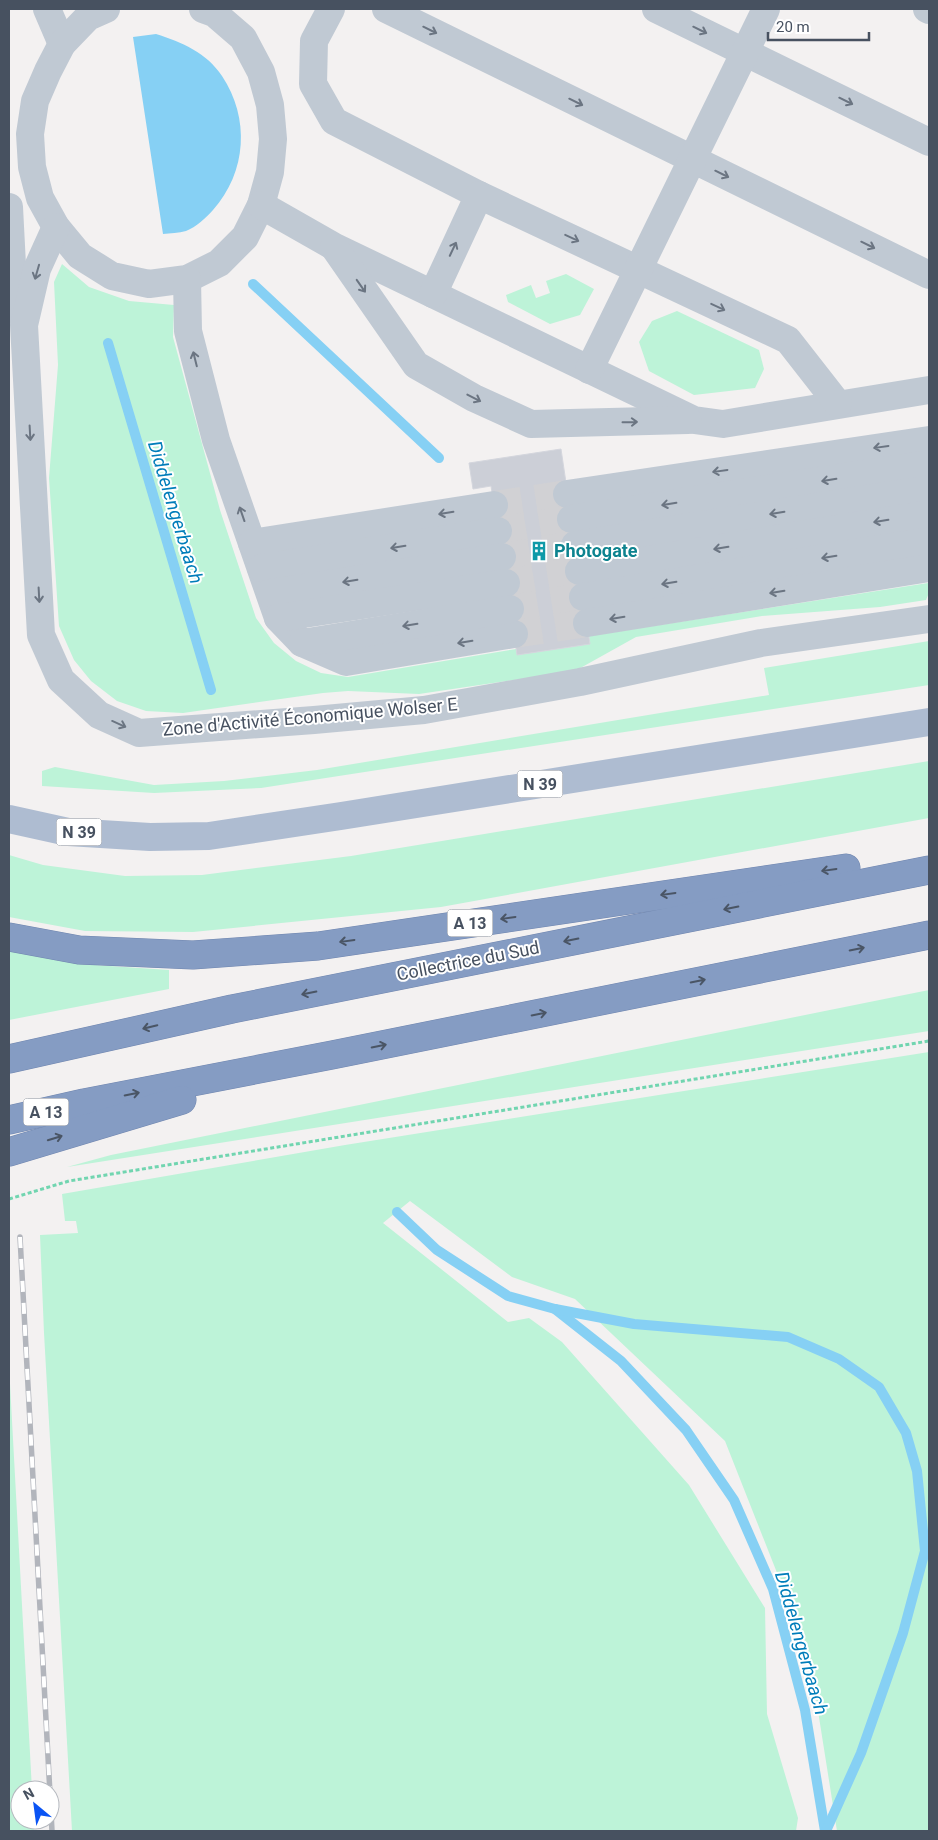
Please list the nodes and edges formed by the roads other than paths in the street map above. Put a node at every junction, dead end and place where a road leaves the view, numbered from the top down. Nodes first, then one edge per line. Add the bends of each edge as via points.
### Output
1 (46, 9) edge
2 (106, 9) edge
3 (331, 9) edge
4 (386, 9) edge
5 (656, 9) edge
6 (766, 9) edge
7 (210, 10) edge
8 (62, 44) junction
9 (744, 52) junction
10 (929, 142) edge
11 (692, 159) junction
12 (479, 195) junction
13 (261, 205) junction
14 (9, 207) edge
15 (56, 227) junction
16 (334, 246) junction
17 (638, 269) junction
18 (929, 275) edge
19 (187, 279) junction
20 (432, 294) junction
21 (24, 325) junction
22 (589, 370) junction
23 (929, 390) edge
24 (838, 404) junction
25 (694, 420) junction
26 (929, 440) edge
27 (929, 464) edge
28 (929, 489) edge
29 (929, 514) edge
30 (929, 541) edge
31 (252, 543) junction
32 (577, 558) junction
33 (261, 568) junction
34 (929, 568) edge
35 (504, 570) junction
36 (274, 606) junction
37 (929, 620) edge
38 (929, 722) edge
39 (9, 819) edge
40 (929, 855) edge
41 (929, 870) edge
42 (929, 935) edge
43 (9, 937) edge
44 (332, 1055) junction
45 (9, 1059) edge
46 (9, 1120) edge
47 (9, 1152) edge

1 - 8 lane
2 - 8 lane via 88,17
3 - 12 lane via 314,41 313,84 334,121
4 -> 11 lane
5 -> 9 lane
6 - 9 lane
7 - 13 lane via 243,38 261,72 270,105 270,172
8 - 15 lane via 35,102 30,134 32,167 40,198
9 -> 10 lane
9 - 11 lane
11 - 17 lane
11 -> 18 lane
12 -> 17 lane
20 -> 12 lane
13 - 16 lane
13 - 19 lane via 244,237 219,263
14 - 21 lane, Zone d'Activité Économique Wolser E via 12,265
15 - 19 lane via 80,256 112,276 149,284
15 -> 21 lane, Zone d'Activité Économique Wolser E via 37,269
16 - 20 lane
16 -> 25 lane via 416,365 474,398 531,424
17 - 22 lane
17 -> 24 lane via 788,340
31 -> 19 lane via 216,440 188,332
20 - 22 lane
21 -> 37 lane, Zone d'Activité Économique Wolser E via 41,634 61,680 99,715 139,732 424,710 580,682 761,643
22 - 25 lane
23 - 24 lane
24 - 25 lane via 723,424
26 -> 32 lane
27 -> 32 lane
28 -> 32 lane
29 -> 32 lane
30 -> 32 lane
31 - 33 lane
35 -> 31 lane
34 -> 32 lane
35 -> 33 lane
33 - 36 lane
35 -> 36 lane
35 -> 36 lane via 302,643
38 - 39 main road, N 39 via 209,836 150,837 68,832
40 -> 43 highway, A 13 via 318,946 193,955 79,950
41 -> 45 highway, Collectrice du Sud / A 13 via 232,1008
44 -> 42 highway, A 13
46 -> 44 highway, A 13
47 -> 44 highway, A 13

